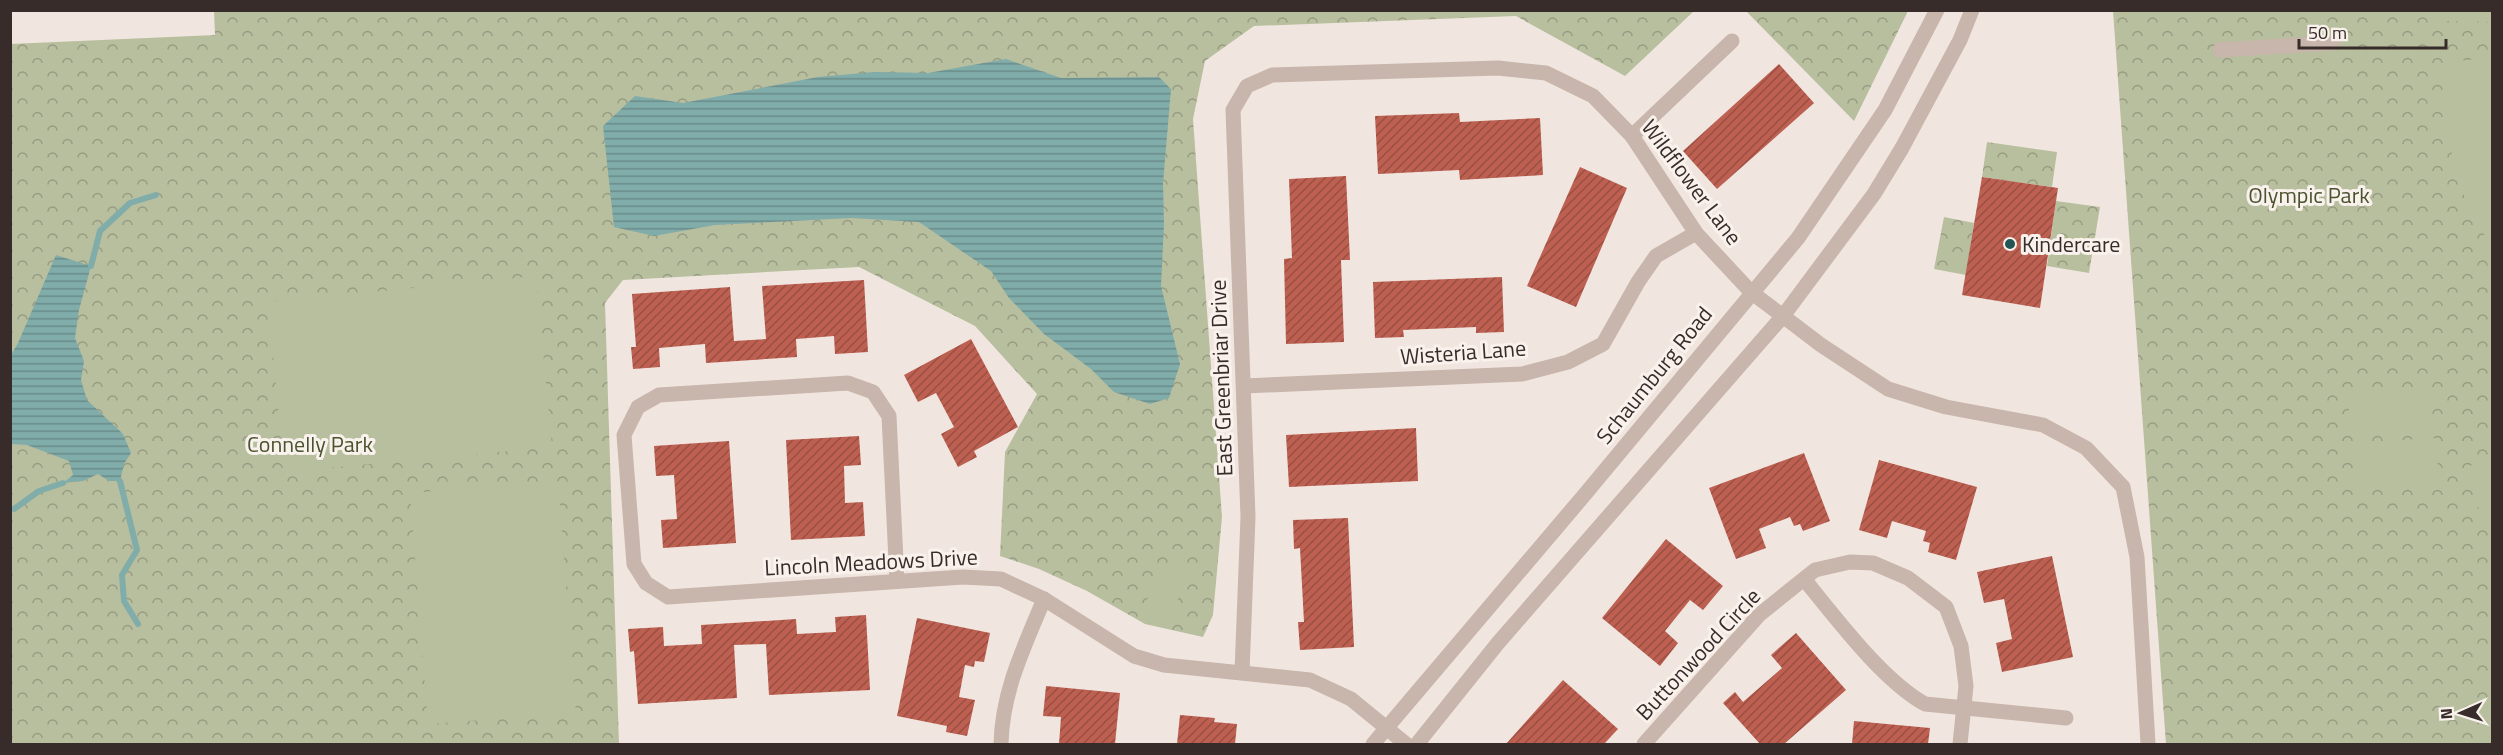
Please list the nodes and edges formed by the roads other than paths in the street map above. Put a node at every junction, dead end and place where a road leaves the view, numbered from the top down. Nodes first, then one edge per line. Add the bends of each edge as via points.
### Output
1 (1937, 10) edge
2 (1972, 10) edge
3 (1732, 41) dead end
4 (2332, 44) dead end
5 (2220, 50) dead end
6 (1247, 86) joint
7 (1632, 136) junction
8 (1696, 233) junction
9 (1751, 292) junction
10 (1783, 316) junction
11 (1244, 386) junction
12 (1804, 579) junction
13 (897, 581) junction
14 (1044, 599) junction
15 (1242, 672) junction
16 (1964, 709) junction
17 (2066, 718) dead end
18 (1386, 728) junction
19 (1001, 744) edge
20 (1373, 744) edge
21 (1406, 744) edge
22 (1417, 744) edge
23 (1644, 744) edge
24 (1960, 744) edge
25 (2148, 744) edge

1 - 9 street, Schaumburg Road via 1886,110 1798,238
2 - 10 street via 1960,40 1874,194
3 - 7 street
4 - 5 street
6 - 7 street, Wildflower Lane via 1272,75 1498,68 1546,73 1593,96
6 - 11 street, East Greenbriar Drive via 1233,110
7 - 8 street, Wildflower Lane
8 - 9 street, Wildflower Lane
8 - 11 street, Wisteria Lane via 1656,256 1603,344 1568,362 1522,374
9 - 10 street, Wildflower Lane
9 - 18 street, Schaumburg Road
10 - 22 street via 1498,643
10 - 25 street, Wildflower Lane via 1888,389 1946,406 2043,425 2086,448 2123,487 2137,557
11 - 15 street, East Greenbriar Drive via 1248,518
12 - 16 street via 1908,694 1925,704
12 - 16 street, Buttonwood Circle via 1815,570 1850,562 1873,563 1908,578 1946,608 1961,646 1966,686
12 - 23 street, Buttonwood Circle via 1759,615
13 - 13 street, Lincoln Meadows Drive via 668,597 646,584 634,564 624,435 638,407 659,394 848,383 873,392 889,416
13 - 14 street, Lincoln Meadows Drive via 1001,579
14 - 15 street, Lincoln Meadows Drive via 1134,656 1164,665
14 - 19 street via 1013,671
15 - 18 street, Lincoln Meadows Drive via 1310,680 1351,699
16 - 17 street
16 - 24 street, Buttonwood Circle
18 - 20 street, Schaumburg Road
18 - 21 street, Lincoln Meadows Drive

